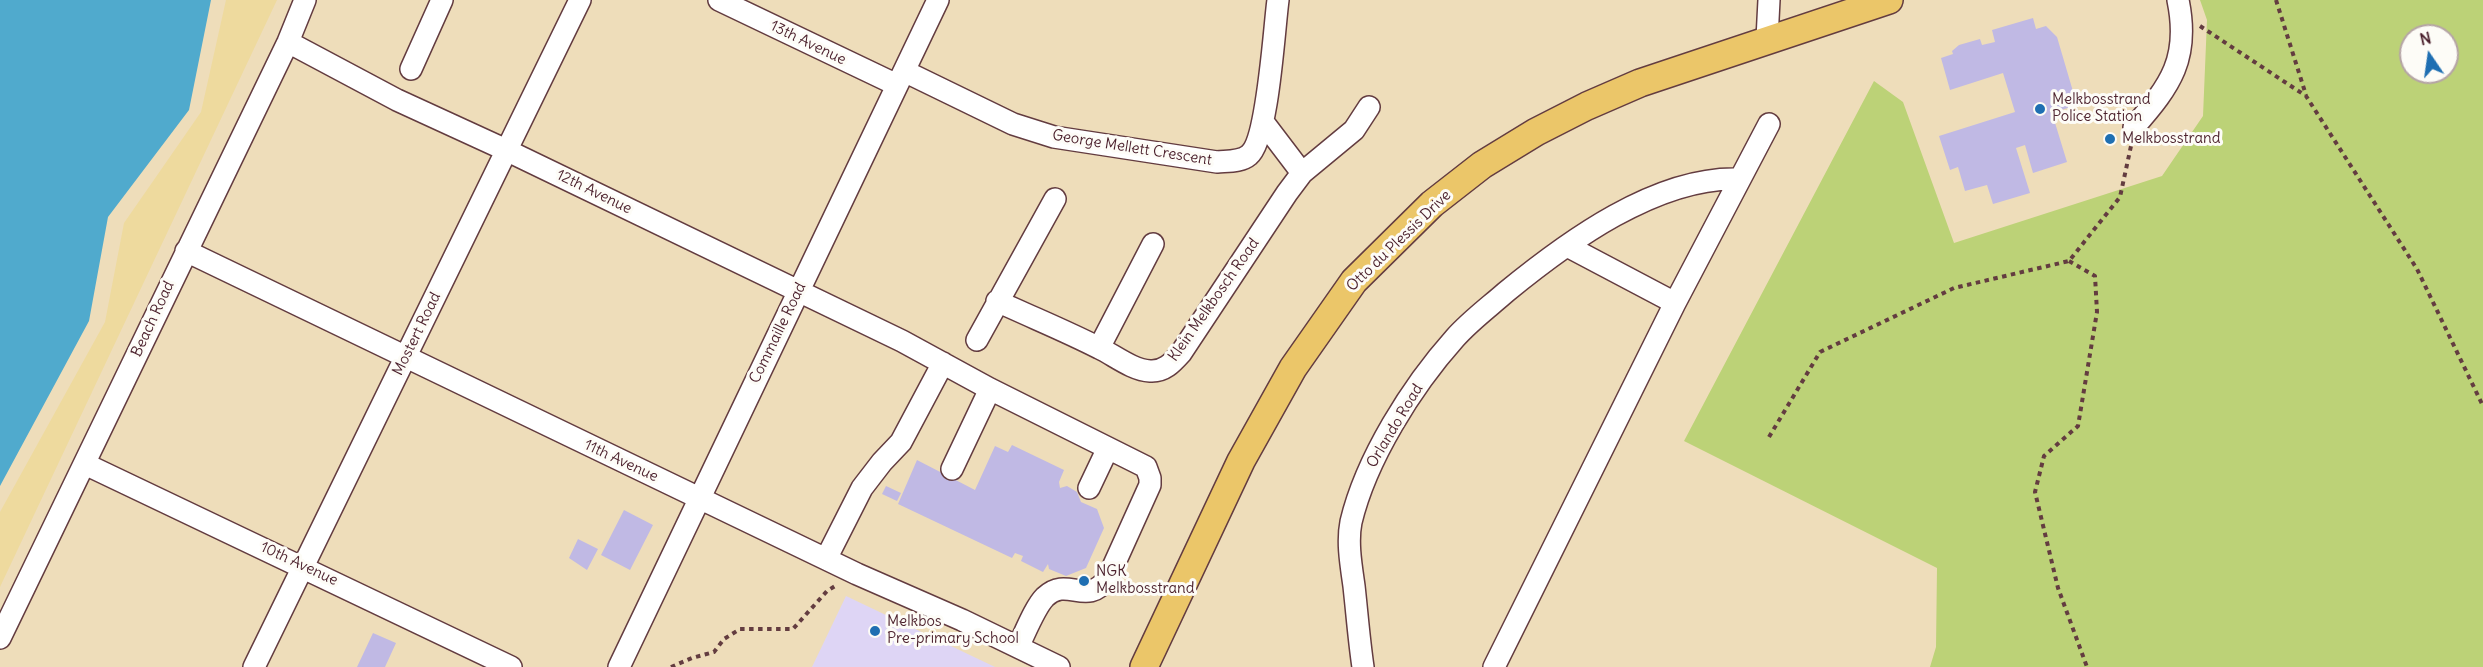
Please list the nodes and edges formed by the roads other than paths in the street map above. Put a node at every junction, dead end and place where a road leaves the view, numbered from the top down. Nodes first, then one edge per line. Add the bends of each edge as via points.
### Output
1 (305, 0) edge
2 (442, 0) edge
3 (580, 0) edge
4 (719, 0) edge
5 (938, 0) edge
6 (1278, 0) edge
7 (1769, 0) edge
8 (1889, 0) edge
9 (2180, 7) edge
10 (1767, 39) junction
11 (288, 42) junction
12 (411, 69) dead end
13 (901, 78) junction
14 (1369, 107) dead end
15 (1264, 123) junction
16 (1769, 124) dead end
17 (2134, 127) road end
18 (506, 150) junction
19 (1302, 173) junction
20 (1739, 179) junction
21 (1055, 199) dead end
22 (1153, 244) dead end
23 (1567, 246) junction
24 (186, 251) junction
25 (798, 291) junction
26 (998, 301) junction
27 (1675, 303) junction
28 (977, 340) dead end
29 (1100, 348) junction
30 (405, 358) junction
31 (943, 363) junction
32 (990, 389) junction
33 (1108, 448) junction
34 (85, 464) junction
35 (952, 468) dead end
36 (1089, 488) dead end
37 (699, 498) junction
38 (826, 559) junction
39 (303, 566) junction
40 (0, 638) edge
41 (1018, 647) junction
42 (254, 667) edge
43 (511, 667) edge
44 (619, 667) edge
45 (1059, 667) edge
46 (1144, 667) edge
47 (1363, 667) edge
48 (1494, 667) edge

1 - 11 street, Beach Road
2 - 12 street
3 - 18 street, Mostert Road
4 - 13 street, 13th Avenue
5 - 13 street, Commaille Road
6 - 15 street, George Mellett Crescent
7 - 10 street
8 - 10 main road, Otto du Plessis Drive
9 - 17 street via 2182,41 2174,74 2162,95
10 - 46 main road, Otto du Plessis Drive via 1640,83 1536,132 1482,165 1432,204 1354,281 1293,368 1241,461
11 - 18 street, 12th Avenue via 397,100
11 - 24 street, Beach Road
13 - 15 street, George Mellett Crescent via 1054,137 1217,162 1249,155
13 - 25 street, Commaille Road
14 - 19 street, Klein Melkbosch Road via 1354,130
15 - 19 street
16 - 20 street
18 - 25 street, 12th Avenue
18 - 30 street, Mostert Road
19 - 29 street, Klein Melkbosch Road via 1170,365 1149,371
20 - 23 street, Orlando Road via 1704,181 1628,207
20 - 27 street
21 - 26 street
22 - 29 street
23 - 27 street
23 - 47 street, Orlando Road via 1457,336 1391,427 1369,469 1351,525 1350,553
24 - 30 street, 11th Avenue
24 - 34 street, Beach Road
25 - 31 street, 12th Avenue
25 - 37 street, Commaille Road
26 - 28 street
26 - 29 street, Klein Melkbosch Road
27 - 48 street
30 - 37 street, 11th Avenue
30 - 39 street, Mostert Road
31 - 32 street, 12th Avenue
31 - 38 street via 902,442 862,488
32 - 33 street, 12th Avenue
32 - 35 street
33 - 36 street
33 - 41 street, 12th Avenue via 1141,463 1150,478 1108,578 1093,592 1063,587 1043,598
34 - 39 street, 10th Avenue
34 - 40 street, Beach Road
37 - 38 street, 11th Avenue
37 - 44 street, Commaille Road
38 - 41 street, 11th Avenue
39 - 42 street, Mostert Road
39 - 43 street, 10th Avenue
41 - 45 street, 11th Avenue

